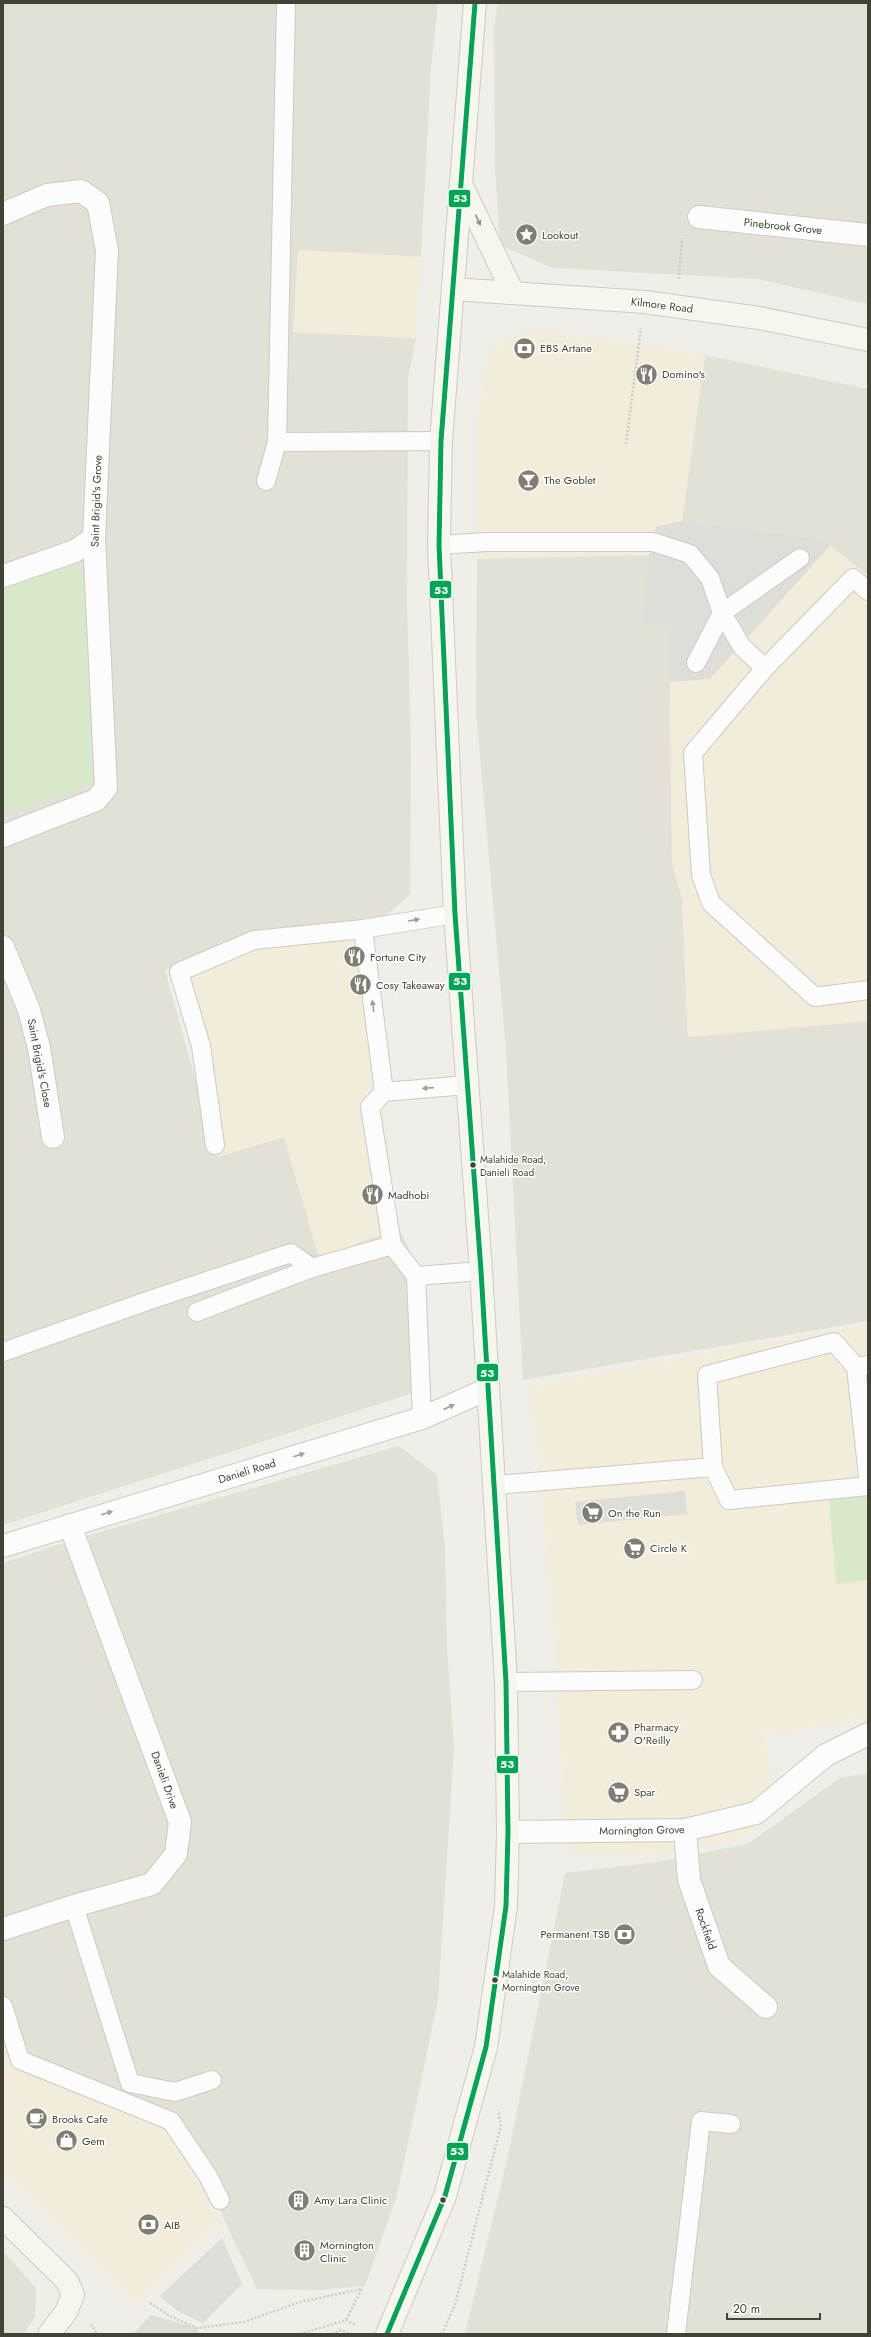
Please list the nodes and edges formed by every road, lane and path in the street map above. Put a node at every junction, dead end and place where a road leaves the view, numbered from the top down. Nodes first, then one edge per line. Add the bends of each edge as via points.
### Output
1 (286, 3) edge
2 (475, 3) edge
3 (461, 185) junction
4 (3, 214) edge
5 (699, 217) dead end
6 (868, 235) edge
7 (453, 289) junction
8 (513, 293) junction
9 (645, 302) junction
10 (868, 340) edge
11 (441, 441) junction
12 (277, 442) junction
13 (626, 444) dead end
14 (266, 481) dead end
15 (94, 538) junction
16 (439, 545) junction
17 (800, 558) dead end
18 (3, 576) edge
19 (868, 591) edge
20 (722, 613) junction
21 (696, 663) dead end
22 (765, 668) junction
23 (3, 836) edge
24 (455, 914) junction
25 (363, 929) junction
26 (3, 947) edge
27 (868, 990) edge
28 (467, 1085) junction
29 (384, 1092) junction
30 (53, 1137) dead end
31 (215, 1145) dead end
32 (392, 1245) junction
33 (312, 1268) junction
34 (481, 1271) junction
35 (416, 1276) junction
36 (197, 1312) dead end
37 (3, 1352) edge
38 (862, 1366) edge
39 (488, 1389) junction
40 (422, 1418) junction
41 (713, 1467) junction
42 (868, 1476) edge
43 (495, 1485) junction
44 (868, 1486) edge
45 (70, 1525) junction
46 (3, 1546) edge
47 (693, 1680) dead end
48 (506, 1682) junction
49 (868, 1734) edge
50 (685, 1830) junction
51 (508, 1832) junction
52 (74, 1906) junction
53 (3, 1929) edge
54 (3, 2006) edge
55 (766, 2007) dead end
56 (212, 2080) dead end
57 (497, 2104) dead end
58 (731, 2124) dead end
59 (220, 2200) dead end
60 (3, 2218) edge
61 (150, 2303) dead end
62 (346, 2320) junction
63 (356, 2325) dead end
64 (49, 2334) edge
65 (300, 2334) edge
66 (332, 2334) edge
67 (350, 2334) edge
68 (386, 2334) edge
69 (442, 2334) edge
70 (676, 2334) edge

1 - 12 lane
2 - 3 main road
3 - 7 main road
3 -> 8 main road
4 - 15 street, Saint Brigid's Grove via 47,195 81,191 98,203 107,250
5 - 6 street, Pinebrook Grove
7 - 8 main road, Kilmore Road
7 - 11 main road
8 - 9 main road, Kilmore Road
9 - 10 main road, Kilmore Road via 760,318
9 - 13 path
11 - 12 lane
11 - 16 main road
12 - 14 lane
15 - 18 street via 75,551
15 - 23 street, Saint Brigid's Grove via 106,788 96,800
16 - 20 lane via 487,542 653,542 690,554 710,578
16 - 24 main road
17 - 20 lane
19 - 22 lane via 853,578
20 - 21 lane
20 - 22 lane via 742,647
22 - 27 lane via 693,753 701,875 711,903 815,997
25 -> 24 lane
24 - 28 main road
29 -> 25 lane
25 - 31 lane via 254,940 179,972 201,1046
26 - 30 street, Saint Brigid's Close via 29,1010 39,1048
28 -> 29 lane
28 - 34 main road
29 - 32 lane via 370,1107
32 - 33 lane
32 - 35 lane
33 - 36 lane
33 - 37 lane via 291,1253
34 - 35 lane
34 - 39 main road
35 - 40 lane
38 - 41 lane via 834,1342 707,1375
38 - 42 lane
40 -> 39 street, Danieli Road
39 - 43 main road
45 -> 40 street, Danieli Road
41 - 43 lane
41 - 44 lane via 729,1500
43 - 48 main road
45 - 46 street, Danieli Road
45 - 52 street, Danieli Drive via 180,1822 176,1854 152,1884
47 - 48 lane
48 - 51 main road
49 - 50 street, Mornington Grove via 826,1755 756,1813
50 - 51 street, Mornington Grove
50 - 55 street, Rockfield via 689,1880 719,1966
51 - 68 main road via 506,1906 486,2046 445,2196
52 - 53 street, Danieli Drive
52 - 56 lane via 130,2083 175,2092
54 - 59 lane via 20,2060 171,2121 208,2176
57 - 69 path via 501,2125 455,2305
58 - 70 lane via 701,2121
60 - 64 main road via 67,2281 73,2295 66,2312
61 - 62 path via 170,2316 197,2328 244,2322 300,2302 362,2290
62 - 63 path
62 - 65 path
66 - 67 path via 341,2330

